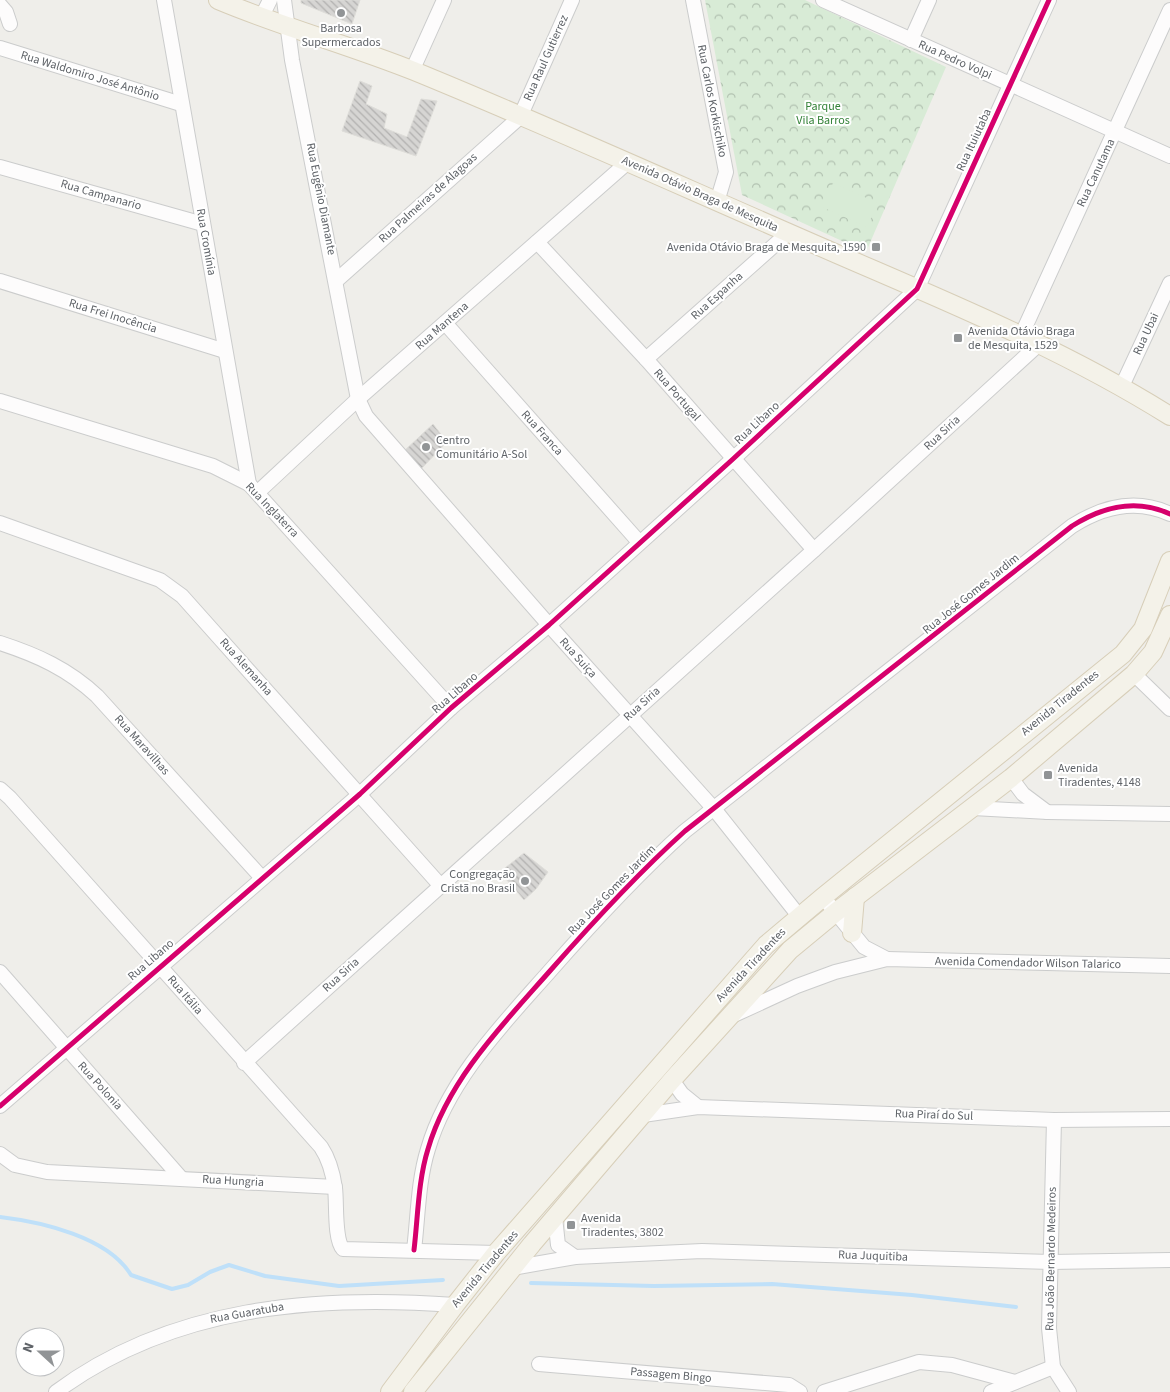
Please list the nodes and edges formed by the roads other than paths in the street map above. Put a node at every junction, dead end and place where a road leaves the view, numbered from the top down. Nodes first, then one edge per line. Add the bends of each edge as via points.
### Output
1 (164, 0) edge
2 (218, 0) edge
3 (270, 0) edge
4 (284, 0) edge
5 (444, 0) edge
6 (572, 0) edge
7 (693, 0) edge
8 (823, 0) edge
9 (929, 0) edge
10 (1049, 0) edge
11 (0, 5) edge
12 (1170, 10) edge
13 (261, 18) junction
14 (10, 24) dead end
15 (288, 28) junction
16 (911, 40) junction
17 (0, 48) edge
18 (412, 71) junction
19 (1010, 85) junction
20 (180, 104) junction
21 (520, 117) junction
22 (1115, 132) junction
23 (1170, 156) edge
24 (628, 162) junction
25 (0, 166) edge
26 (717, 202) junction
27 (203, 224) junction
28 (788, 233) junction
29 (537, 242) junction
30 (337, 280) junction
31 (0, 281) edge
32 (1170, 283) edge
33 (917, 288) junction
34 (445, 323) junction
35 (1021, 336) junction
36 (1039, 344) junction
37 (225, 350) junction
38 (646, 359) junction
39 (1122, 386) junction
40 (358, 399) junction
41 (0, 401) edge
42 (1170, 416) edge
43 (733, 459) junction
44 (254, 488) junction
45 (1170, 514) edge
46 (0, 523) edge
47 (639, 542) junction
48 (814, 550) junction
49 (1170, 560) edge
50 (1170, 615) edge
51 (548, 625) junction
52 (0, 643) edge
53 (1134, 674) junction
54 (452, 708) junction
55 (1170, 708) edge
56 (630, 714) junction
57 (1011, 778) junction
58 (0, 790) edge
59 (360, 794) junction
60 (973, 808) junction
61 (715, 810) junction
62 (1048, 812) junction
63 (1170, 814) edge
64 (262, 878) junction
65 (440, 885) junction
66 (822, 896) junction
67 (855, 897) junction
68 (836, 912) junction
69 (799, 916) junction
70 (852, 932) junction
71 (886, 959) junction
72 (160, 966) junction
73 (1170, 966) edge
74 (0, 972) edge
75 (730, 1016) junction
76 (66, 1048) junction
77 (244, 1063) junction
78 (672, 1080) junction
79 (0, 1106) edge
80 (698, 1107) junction
81 (643, 1114) junction
82 (1170, 1119) edge
83 (1054, 1120) junction
84 (0, 1154) edge
85 (181, 1178) junction
86 (335, 1187) junction
87 (555, 1217) junction
88 (414, 1250) junction
89 (496, 1253) junction
90 (575, 1257) junction
91 (1170, 1260) edge
92 (1050, 1262) junction
93 (512, 1268) junction
94 (455, 1305) junction
95 (539, 1364) dead end
96 (1053, 1367) junction
97 (1015, 1382) junction
98 (56, 1392) edge
99 (390, 1392) edge
100 (413, 1392) edge
101 (800, 1392) edge
102 (824, 1392) edge
103 (991, 1392) edge
104 (1069, 1392) edge

1 - 20 street, Rua Cromínia
2 - 13 main road, Avenida Otávio Braga de Mesquita
3 - 13 street
4 - 15 street, Rua Eugênio Diamante
5 - 18 street
6 - 21 street, Rua Raul Gutierrez
7 - 26 street, Rua Carlos Korkischiko via 726,172
8 - 16 street, Rua Pedro Volpi
9 - 16 street
10 - 19 street, Rua Ituiutaba
11 - 14 street
12 - 22 street, Rua Canutama
13 - 15 main road, Avenida Otávio Braga de Mesquita
15 - 18 main road, Avenida Otávio Braga de Mesquita
15 - 30 street, Rua Eugênio Diamante
16 - 19 street, Rua Pedro Volpi
17 - 20 street, Rua Waldomiro José Antônio
18 - 21 main road, Avenida Otávio Braga de Mesquita
19 - 22 street, Rua Pedro Volpi
19 - 33 street, Rua Ituiutaba
20 - 27 street, Rua Cromínia
21 - 24 main road, Avenida Otávio Braga de Mesquita
21 - 30 street, Rua Palmeiras de Alagoas
22 - 23 street, Rua Pedro Volpi
22 - 35 street, Rua Canutama
24 - 26 main road, Avenida Otávio Braga de Mesquita
24 - 29 street, Rua Mantena
25 - 27 street, Rua Campanario
26 - 28 main road, Avenida Otávio Braga de Mesquita
27 - 37 street, Rua Cromínia
28 - 33 main road, Avenida Otávio Braga de Mesquita
28 - 38 street, Rua Espanha
29 - 34 street, Rua Mantena
29 - 38 street, Rua Portugal
30 - 40 street, Rua Eugênio Diamante
31 - 37 street, Rua Frei Inocência
32 - 39 street, Rua Ubai
33 - 35 main road, Avenida Otávio Braga de Mesquita
33 - 43 street, Rua Libano
34 - 40 street, Rua Mantena
34 - 47 street, Rua Franca
35 - 36 main road, Avenida Otávio Braga de Mesquita
36 - 39 main road, Avenida Otávio Braga de Mesquita
36 - 48 street, Rua Siria
37 - 44 street, Rua Cromínia
38 - 43 street, Rua Portugal
39 - 42 main road, Avenida Otávio Braga de Mesquita
40 - 44 street, Rua Mantena
40 - 51 street, Rua Suiça via 374,426
41 - 44 street, Rua Inglaterra via 213,466
43 - 47 street, Rua Libano
43 - 48 street, Rua Portugal
44 - 54 street, Rua Inglaterra
45 - 61 street, Rua José Gomes Jardim via 1138,505 1118,506 1091,514 1072,526
46 - 59 street, Rua Alemanha via 160,580 182,596
47 - 51 street, Rua Libano
48 - 56 street, Rua Siria
49 - 66 main road, Avenida Tiradentes via 1143,629 1123,654
50 - 53 main road, Avenida Tiradentes via 1153,652
51 - 54 street, Rua Libano
51 - 56 street, Rua Suiça
52 - 64 street, Rua Maravilhas via 38,656 79,678
53 - 55 street
53 - 57 main road, Avenida Tiradentes
54 - 59 street, Rua Libano
56 - 61 street, Rua Suiça
56 - 65 street, Rua Siria
57 - 60 main road, Avenida Tiradentes
57 - 62 street via 1023,794
58 - 72 street, Rua Itália
59 - 64 street, Rua Libano
59 - 65 street, Rua Alemanha
60 - 62 street
60 - 67 main road, Avenida Tiradentes
61 - 69 street, Rua Suiça
61 - 88 street, Rua José Gomes Jardim via 656,857 586,930 507,1019 469,1068 443,1112 428,1149
62 - 63 street
64 - 72 street, Rua Libano
65 - 77 street, Rua Siria
66 - 68 street, Avenida Comendador Wilson Talarico
66 - 69 main road, Avenida Tiradentes
67 - 68 main road, Avenida Tiradentes
67 - 70 main road
68 - 70 street, Avenida Comendador Wilson Talarico
68 - 75 main road, Avenida Tiradentes via 790,950
69 - 89 main road, Avenida Tiradentes via 760,952
70 - 71 street, Avenida Comendador Wilson Talarico via 864,947
71 - 73 street, Avenida Comendador Wilson Talarico
71 - 75 street, Avenida Comendador Wilson Talarico via 797,986
72 - 76 street, Rua Libano
72 - 77 street, Rua Itália
74 - 76 street, Rua Polonia
75 - 78 main road, Avenida Tiradentes
76 - 79 street, Rua Libano
76 - 85 street, Rua Polonia
77 - 86 street, Rua Itália via 321,1148 329,1162
78 - 80 street via 682,1094
78 - 81 main road, Avenida Tiradentes
80 - 81 street, Rua Piraí do Sul
80 - 83 street, Rua Piraí do Sul
81 - 87 main road, Avenida Tiradentes
82 - 83 street, Rua Piraí do Sul
83 - 92 street, Rua João Bernardo Medeiros
84 - 85 street, Rua Hungria via 15,1164 47,1172
85 - 86 street, Rua Hungria
86 - 88 street via 339,1240 343,1250
87 - 90 street via 558,1245
87 - 93 main road, Avenida Tiradentes
88 - 89 street
89 - 94 main road, Avenida Tiradentes
90 - 92 street, Rua Juquitiba via 702,1251
90 - 93 street, Rua Juquitiba
91 - 92 street, Rua Juquitiba
92 - 96 street, Rua João Bernardo Medeiros via 1049,1328
93 - 100 main road, Avenida Tiradentes
94 - 98 street, Rua Guaratuba via 400,1301 302,1304 196,1322 124,1351
94 - 99 main road, Avenida Tiradentes
95 - 101 street, Passagem Bingo via 789,1385
96 - 97 street
96 - 104 street, Rua João Bernardo Medeiros
97 - 102 street via 952,1365 919,1362
97 - 103 street

